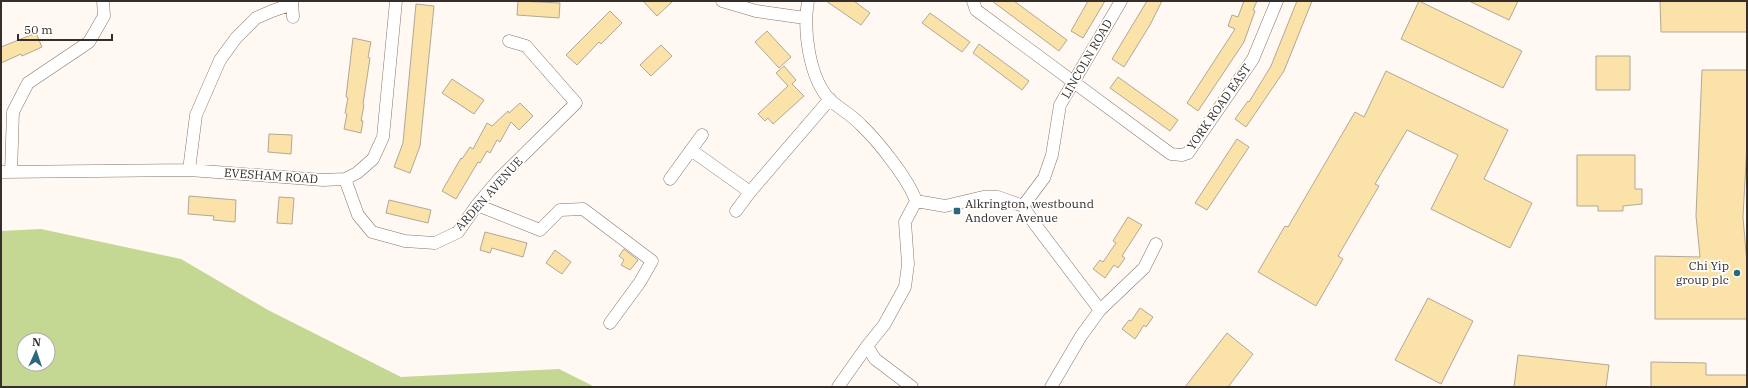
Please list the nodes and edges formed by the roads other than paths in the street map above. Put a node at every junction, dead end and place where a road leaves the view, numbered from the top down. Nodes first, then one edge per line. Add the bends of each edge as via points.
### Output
1 (103, 1) edge
2 (396, 1) edge
3 (722, 1) edge
4 (808, 1) edge
5 (973, 1) edge
6 (1121, 1) edge
7 (1277, 1) edge
8 (292, 3) edge
9 (293, 17) dead end
10 (805, 18) junction
11 (509, 41) dead end
12 (1074, 84) junction
13 (830, 99) junction
14 (702, 135) dead end
15 (691, 150) junction
16 (189, 170) junction
17 (6, 172) edge
18 (345, 179) junction
19 (670, 179) dead end
20 (750, 192) junction
21 (916, 202) junction
22 (477, 206) junction
23 (1023, 206) junction
24 (736, 211) dead end
25 (1156, 244) dead end
26 (1100, 310) junction
27 (610, 323) dead end
28 (867, 346) junction
29 (838, 387) edge
30 (912, 387) edge
31 (1051, 387) edge

1 - 17 street via 104,16 89,42 28,83 13,112
2 - 18 street, EVESHAM ROAD via 383,137 373,159 357,173
3 - 10 street via 756,11
4 - 10 street
5 - 12 street via 976,10
6 - 12 street, LINCOLN ROAD
7 - 12 street, YORK ROAD EAST via 1253,59 1188,153 1171,154
8 - 9 street
8 - 16 street via 256,18 236,38 220,60 196,115
10 - 13 street via 809,51 816,76
11 - 22 street, ARDEN AVENUE via 526,46 576,103 499,179
12 - 23 street, LINCOLN ROAD via 1060,105 1052,155 1044,178
13 - 20 street
13 - 21 street via 861,124 912,189
14 - 15 street
15 - 19 street
15 - 20 street
16 - 17 street, EVESHAM ROAD
16 - 18 street, EVESHAM ROAD via 323,180
18 - 22 street, ARDEN AVENUE via 358,215 372,232 405,241 435,243 458,232
20 - 24 street
21 - 23 street via 946,206 998,197
21 - 28 street via 905,222 908,264 905,287 884,325
22 - 27 street via 540,230 560,210 583,209 652,261
23 - 26 street
25 - 26 street via 1144,268
26 - 31 street via 1081,336
28 - 29 street
28 - 30 street via 875,359

